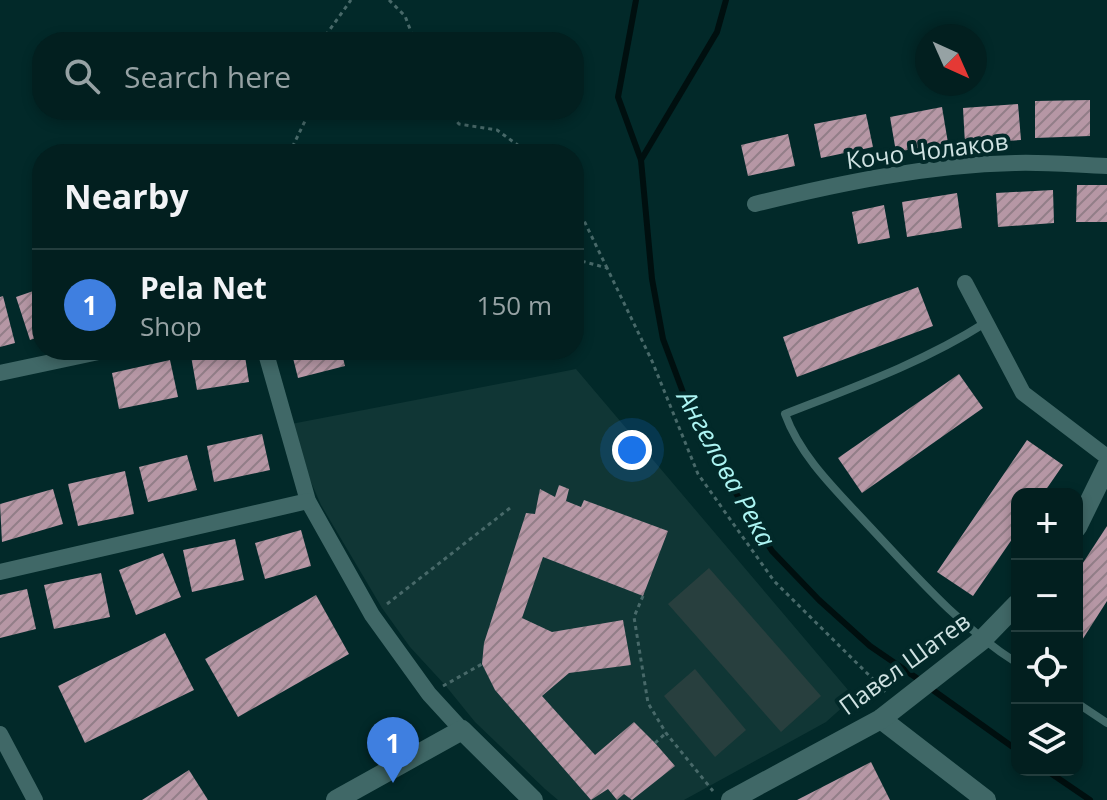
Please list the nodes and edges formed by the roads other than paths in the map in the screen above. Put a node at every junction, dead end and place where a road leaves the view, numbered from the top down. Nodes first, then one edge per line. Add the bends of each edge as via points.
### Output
1 (1107, 166) edge
2 (755, 204) dead end
3 (965, 283) dead end
4 (985, 323) junction
5 (61, 360) edge
6 (268, 360) edge
7 (0, 373) edge
8 (1107, 457) edge
9 (1107, 466) edge
10 (308, 501) junction
11 (1083, 515) edge
12 (0, 572) edge
13 (1011, 610) edge
14 (982, 640) junction
15 (1011, 659) edge
16 (1078, 704) edge
17 (881, 719) junction
18 (1107, 723) edge
19 (462, 730) junction
20 (0, 734) edge
21 (723, 797) edge
22 (35, 800) edge
23 (336, 800) edge
24 (533, 800) edge
25 (986, 800) edge

1 - 2 street, Кочо Чолаков via 1015,163 933,169
3 - 4 street
4 - 8 street via 1023,393
4 - 14 lane via 906,367 785,414 827,481 933,596
5 - 7 street
6 - 10 street
9 - 11 street
10 - 12 street
10 - 19 street via 372,615
13 - 14 street, Павел Шатев
14 - 15 lane
14 - 17 street, Павел Шатев
16 - 18 lane
17 - 21 street, Павел Шатев
17 - 25 street
19 - 23 street
19 - 24 street
20 - 22 street

